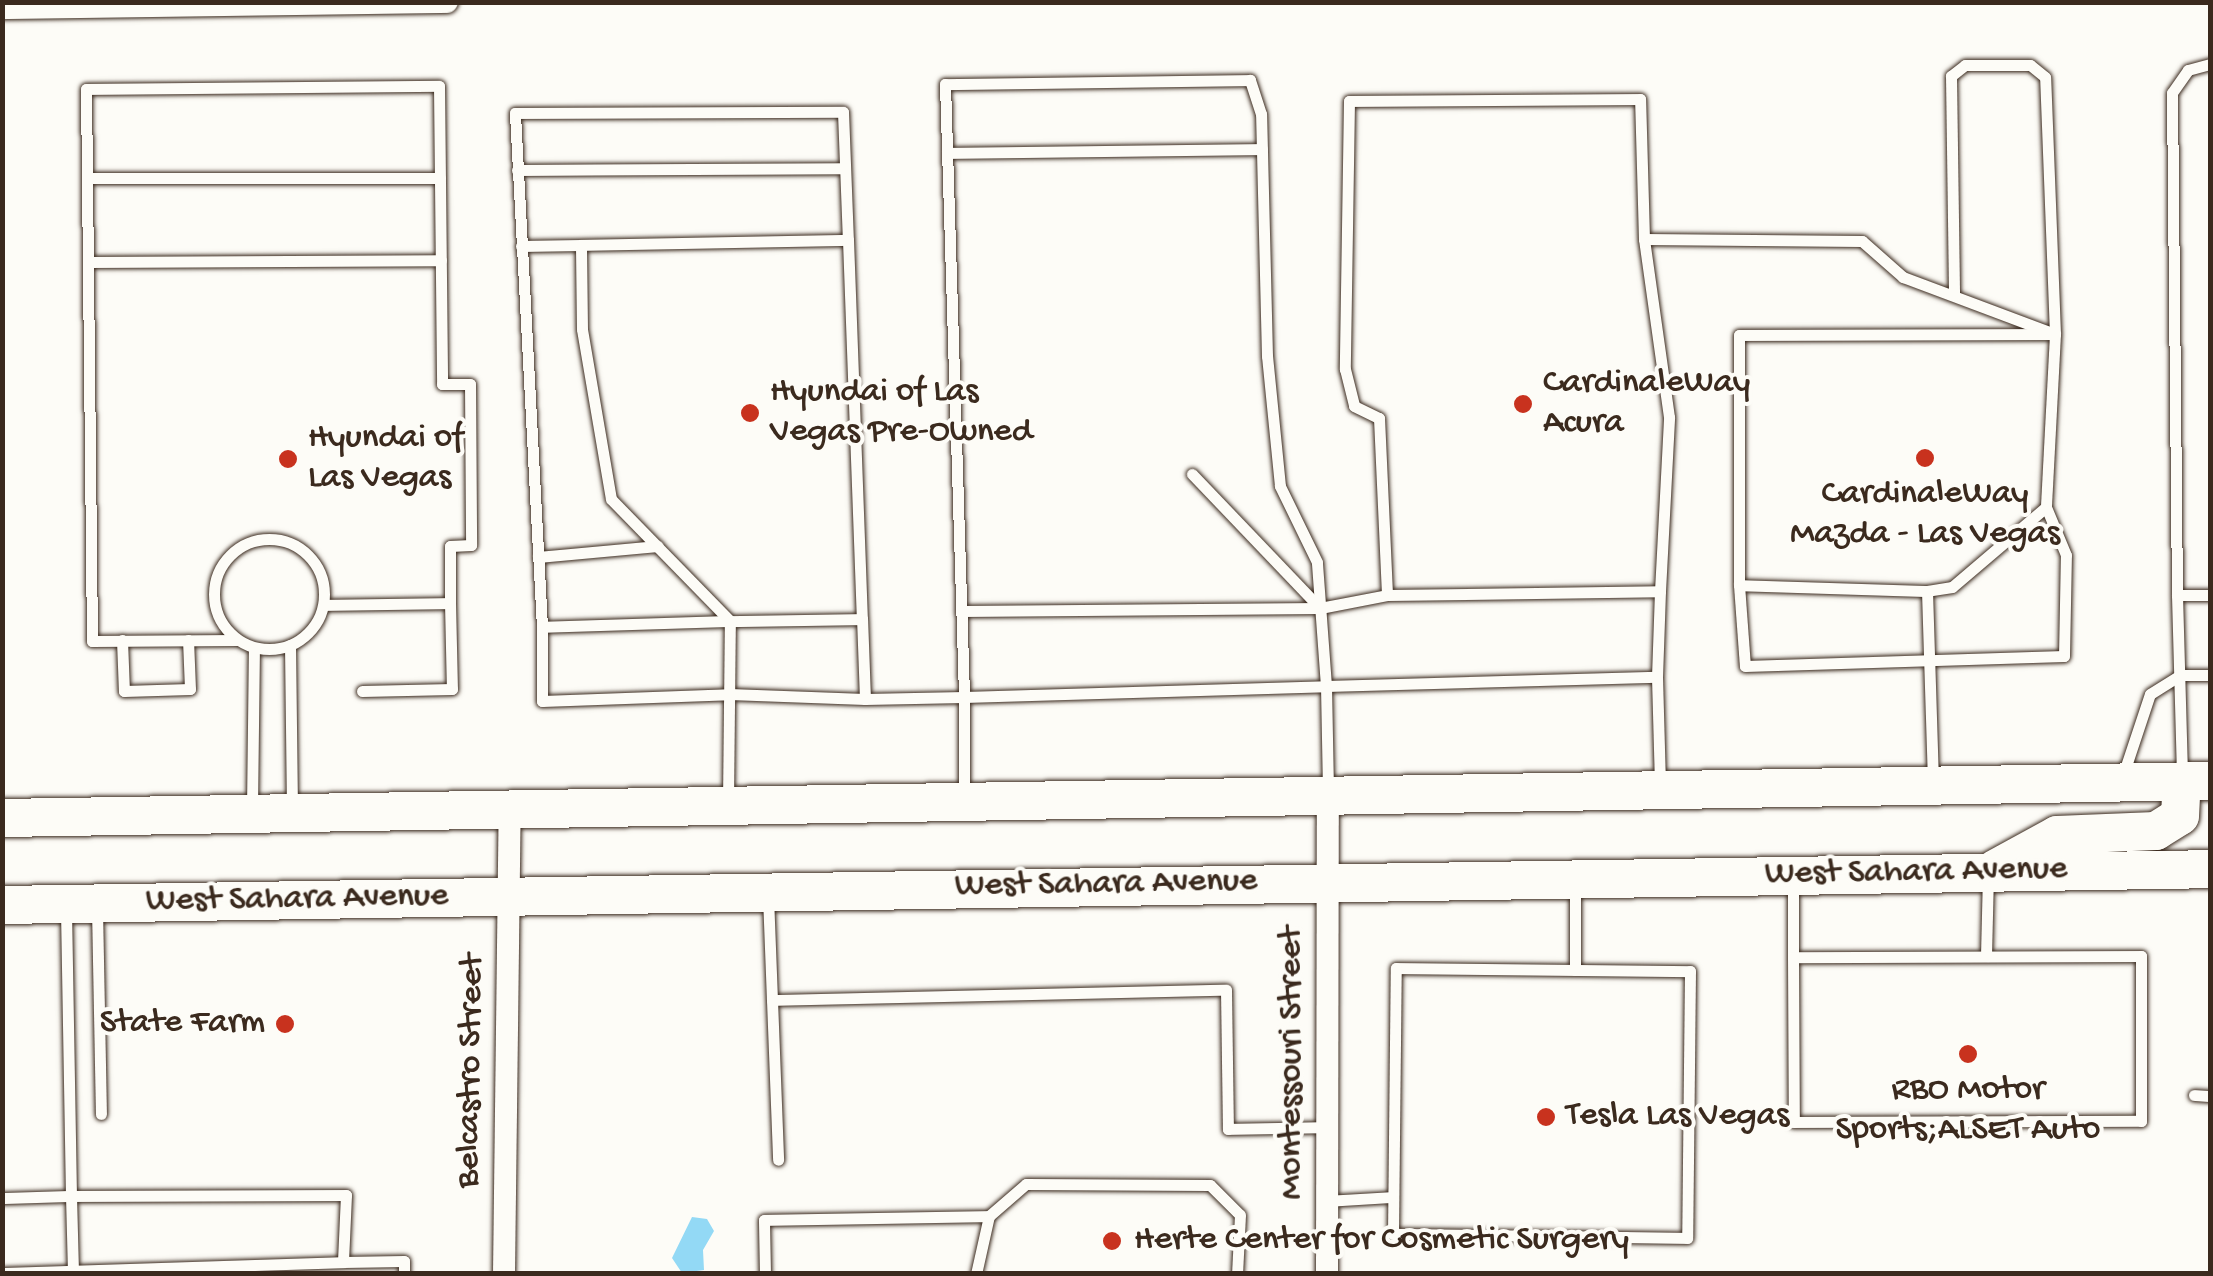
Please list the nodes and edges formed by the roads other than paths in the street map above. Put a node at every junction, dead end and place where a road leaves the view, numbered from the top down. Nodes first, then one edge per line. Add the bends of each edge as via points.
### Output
1 (447, 2) edge
2 (2, 8) edge
3 (2210, 64) edge
4 (1262, 149) junction
5 (947, 153) junction
6 (845, 168) junction
7 (517, 170) junction
8 (88, 178) junction
9 (440, 178) junction
10 (1644, 239) junction
11 (848, 240) junction
12 (581, 245) junction
13 (521, 246) junction
14 (441, 260) junction
15 (88, 262) junction
16 (1954, 295) junction
17 (2055, 334) junction
18 (1192, 474) dead end
19 (2046, 507) junction
20 (657, 546) junction
21 (538, 557) junction
22 (1739, 585) junction
23 (1660, 590) junction
24 (1928, 591) junction
25 (1388, 595) junction
26 (2177, 595) junction
27 (2210, 595) edge
28 (450, 603) junction
29 (324, 605) junction
30 (1320, 608) junction
31 (962, 610) junction
32 (862, 619) junction
33 (730, 621) junction
34 (542, 627) junction
35 (122, 640) junction
36 (188, 640) junction
37 (237, 640) junction
38 (290, 646) junction
39 (254, 648) junction
40 (1930, 663) junction
41 (2180, 675) junction
42 (2210, 675) edge
43 (1658, 677) junction
44 (1326, 686) junction
45 (362, 691) dead end
46 (729, 694) junction
47 (964, 697) junction
48 (865, 698) junction
49 (2196, 781) edge
50 (2120, 782) junction
51 (1934, 786) junction
52 (1660, 789) junction
53 (1328, 794) junction
54 (964, 801) junction
55 (728, 805) junction
56 (510, 810) junction
57 (292, 814) junction
58 (252, 815) junction
59 (2, 818) edge
60 (2210, 869) edge
61 (1988, 872) junction
62 (1793, 875) junction
63 (1575, 876) junction
64 (1330, 880) junction
65 (767, 892) junction
66 (510, 896) junction
67 (81, 904) junction
68 (2, 905) edge
69 (1793, 956) junction
70 (1986, 956) junction
71 (1575, 970) junction
72 (772, 1000) junction
73 (2194, 1095) dead end
74 (2210, 1096) edge
75 (101, 1114) dead end
76 (1328, 1127) junction
77 (778, 1160) dead end
78 (71, 1196) junction
79 (1393, 1197) junction
80 (2, 1198) edge
81 (1327, 1201) junction
82 (990, 1216) junction
83 (343, 1262) junction
84 (73, 1272) edge
85 (2, 1273) edge
86 (404, 1274) edge
87 (504, 1274) edge
88 (765, 1274) edge
89 (976, 1274) edge
90 (1237, 1274) edge
91 (1327, 1274) edge

1 - 2 street
3 - 26 lane via 2188,70 2172,93
4 - 5 lane
4 - 5 lane via 1262,114 1250,80 945,84
4 - 30 lane via 1267,356 1280,486 1317,562
5 - 31 lane
6 - 7 lane
6 - 7 lane via 843,112 515,113
6 - 11 lane
7 - 13 lane
8 - 9 lane
8 - 9 lane via 86,90 440,86
8 - 15 lane
9 - 14 lane
10 - 16 lane via 1862,241 1903,278
10 - 23 lane via 1668,417
10 - 25 lane via 1640,99 1350,101 1345,368 1354,406 1380,418
11 - 12 lane
11 - 32 lane
12 - 13 lane
12 - 20 lane via 582,328 611,499
13 - 21 lane
14 - 15 lane
14 - 28 lane via 442,384 470,384 471,546 450,546
15 - 35 lane via 92,641
16 - 17 lane
16 - 17 lane via 1951,76 1965,65 2030,65 2045,77
17 - 19 lane
17 - 22 lane via 1739,335
18 - 30 lane
19 - 24 lane via 1952,587
19 - 40 lane via 2066,555 2064,656
20 - 21 lane
20 - 33 lane
21 - 34 lane
22 - 24 lane
22 - 40 lane via 1745,666
23 - 25 lane
23 - 43 lane
24 - 40 lane
25 - 30 lane
26 - 27 lane
26 - 41 lane
28 - 29 lane
28 - 45 lane via 452,689
29 - 37 lane via 319,569 308,554 293,544 258,540 227,559 214,592 216,610
29 - 38 lane via 306,636
30 - 31 lane
30 - 44 lane
31 - 47 lane
32 - 33 lane
32 - 48 lane
33 - 34 lane
33 - 46 lane
34 - 46 lane via 542,700
35 - 36 lane
35 - 36 lane via 124,692 190,689
36 - 37 lane
37 - 39 lane
38 - 39 lane
38 - 57 lane
39 - 58 lane
40 - 51 lane
41 - 42 lane
41 - 49 lane
41 - 50 lane via 2150,694
43 - 44 lane
43 - 52 lane
44 - 47 lane
44 - 53 lane
46 - 48 lane
46 - 55 lane
47 - 48 lane
47 - 54 lane
49 - 50 main road
49 - 61 main road via 2180,816 2156,831 2057,835
50 - 51 main road
51 - 52 main road
52 - 53 main road
53 - 54 main road
53 - 64 street, Montessouri Street
54 - 55 main road
55 - 56 main road
56 - 57 main road
56 - 66 street, Belcastro Street
57 - 58 main road
58 - 59 main road
60 - 61 main road, West Sahara Avenue
61 - 62 main road, West Sahara Avenue
61 - 70 lane
62 - 63 main road, West Sahara Avenue
62 - 69 lane
63 - 64 main road, West Sahara Avenue
63 - 71 lane
64 - 65 main road, West Sahara Avenue
64 - 76 street, Montessouri Street
65 - 66 main road, West Sahara Avenue
65 - 72 lane
66 - 67 main road, West Sahara Avenue
66 - 87 street, Belcastro Street
67 - 68 main road, West Sahara Avenue
67 - 75 lane
67 - 78 lane
69 - 70 lane
69 - 70 lane via 1794,1122 2141,1121 2141,956
71 - 79 lane via 1396,968
71 - 79 lane via 1690,971 1687,1238 1393,1234
72 - 76 lane via 1226,990 1228,1129
72 - 77 lane
73 - 74 lane
76 - 81 street, Montessouri Street
78 - 80 lane
78 - 83 lane via 346,1195
78 - 84 lane
79 - 81 lane
81 - 91 street, Montessouri Street
82 - 88 lane via 764,1220
82 - 89 lane
82 - 90 lane via 1026,1184 1210,1186 1240,1216
83 - 84 lane
83 - 86 lane via 404,1261
84 - 85 lane

